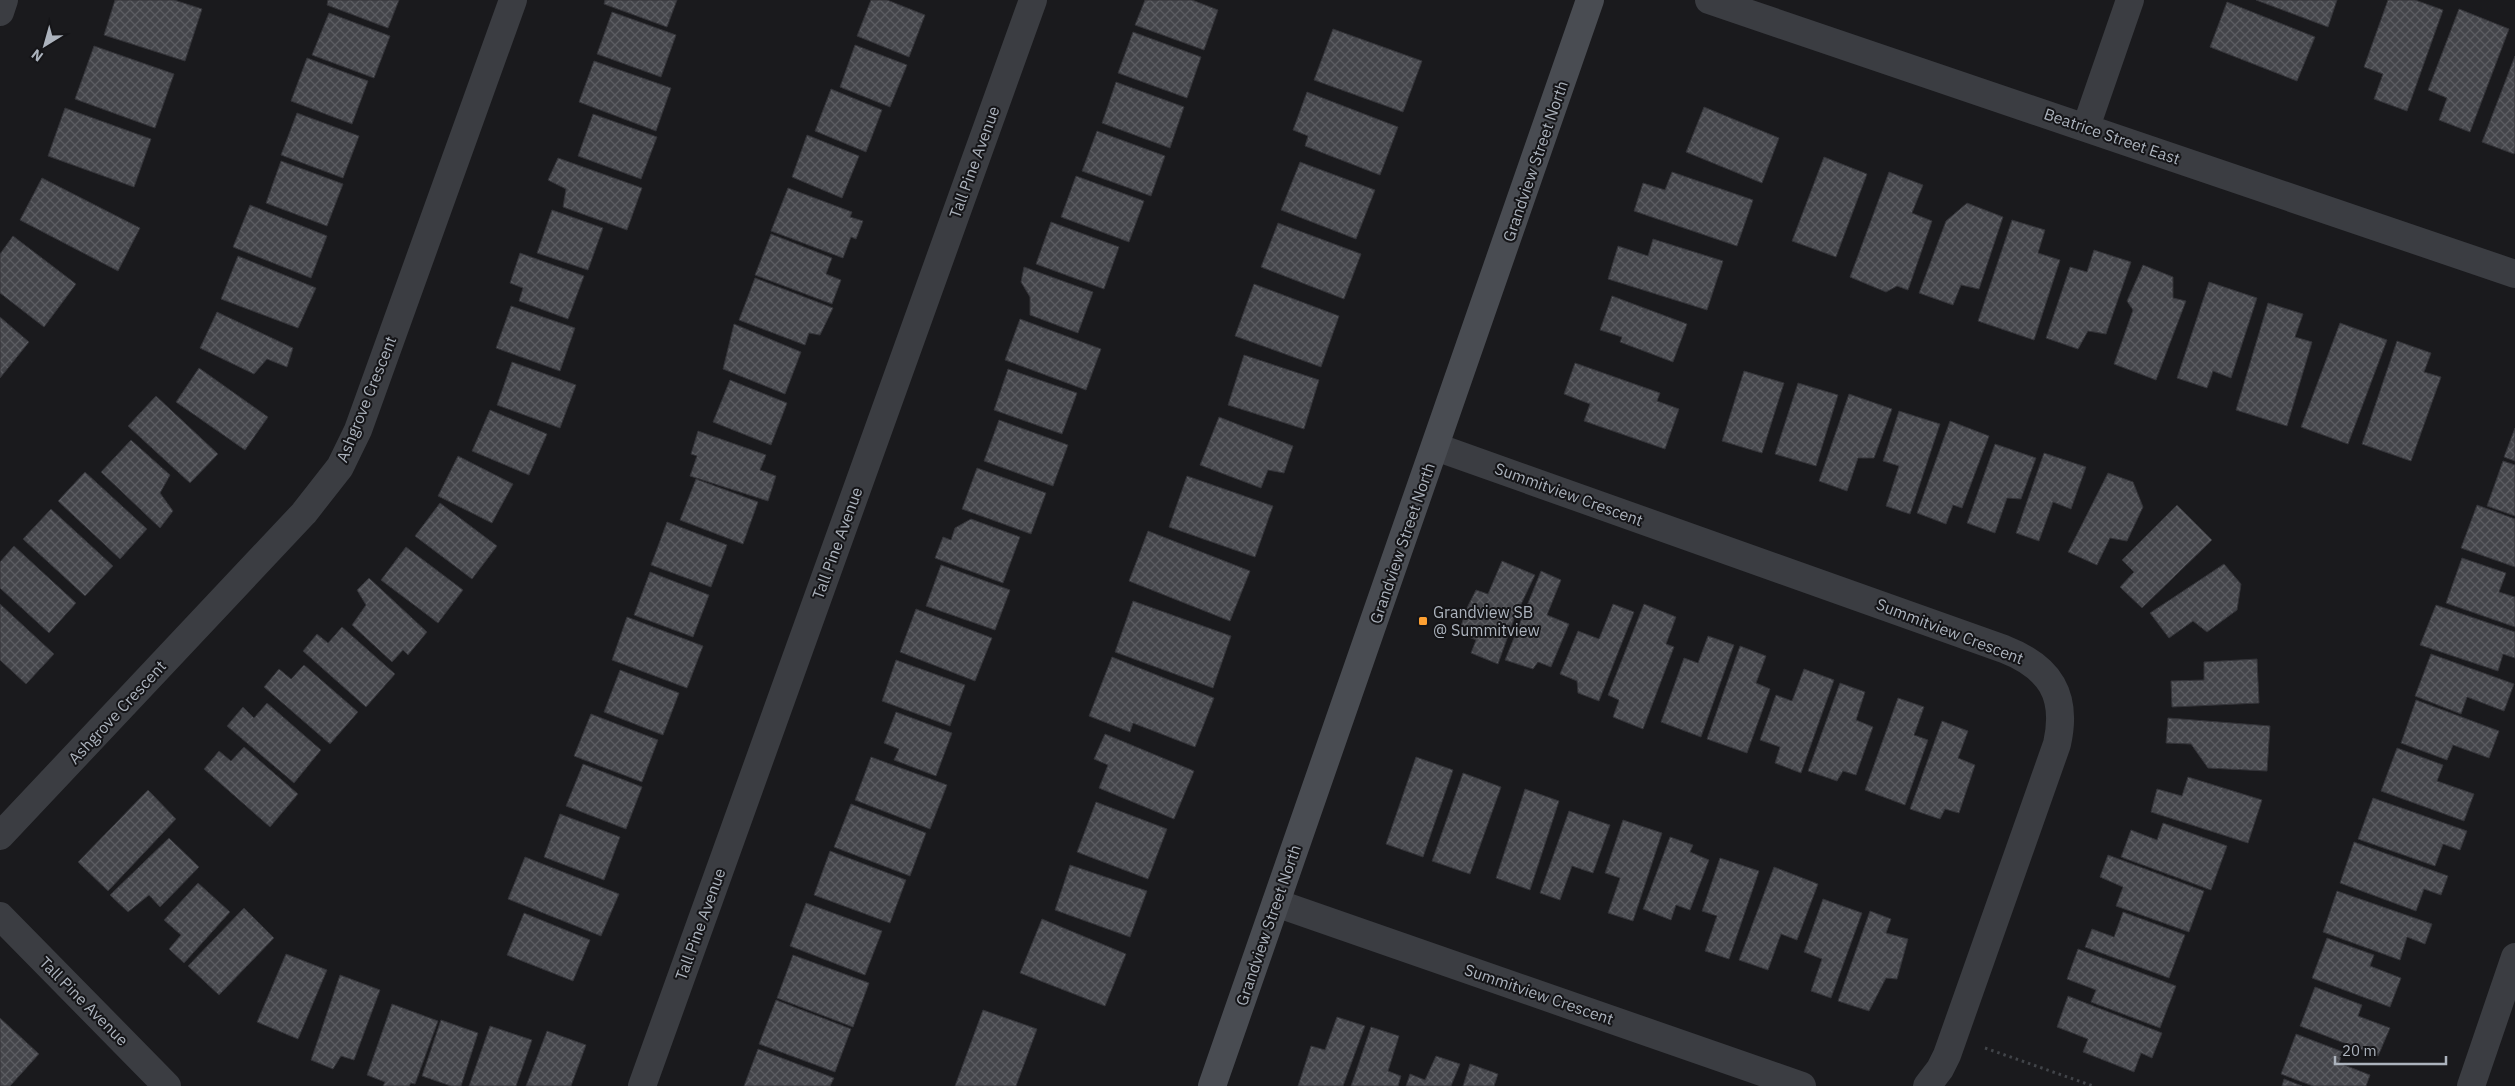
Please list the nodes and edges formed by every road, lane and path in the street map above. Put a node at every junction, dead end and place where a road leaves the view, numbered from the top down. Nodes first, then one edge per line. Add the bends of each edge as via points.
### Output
1 (4, 0) edge
2 (513, 0) edge
3 (1033, 0) edge
4 (1590, 0) edge
5 (1709, 0) edge
6 (2130, 0) edge
7 (0, 12) edge
8 (2086, 127) junction
9 (2515, 274) edge
10 (1436, 447) junction
11 (0, 836) edge
12 (1276, 903) junction
13 (0, 916) edge
14 (2515, 958) edge
15 (1953, 1037) junction
16 (168, 1086) edge
17 (642, 1086) edge
18 (1212, 1086) edge
19 (1802, 1086) edge
20 (1927, 1086) edge
21 (2093, 1086) edge
22 (2471, 1086) edge

1 - 7 street
2 - 11 street, Ashgrove Crescent via 358,430 340,467 304,513
3 - 17 street, Tall Pine Avenue
4 - 10 street, Grandview Street North
5 - 8 street, Beatrice Street East
6 - 8 street
8 - 9 street, Beatrice Street East
10 - 12 street, Grandview Street North
10 - 15 street, Summitview Crescent via 2004,649 2030,661 2043,672 2053,685 2061,708 2058,744
12 - 18 street, Grandview Street North
12 - 19 street, Summitview Crescent
13 - 16 street, Tall Pine Avenue
14 - 22 street
15 - 20 street, Summitview Crescent via 1940,1069
15 - 21 path

